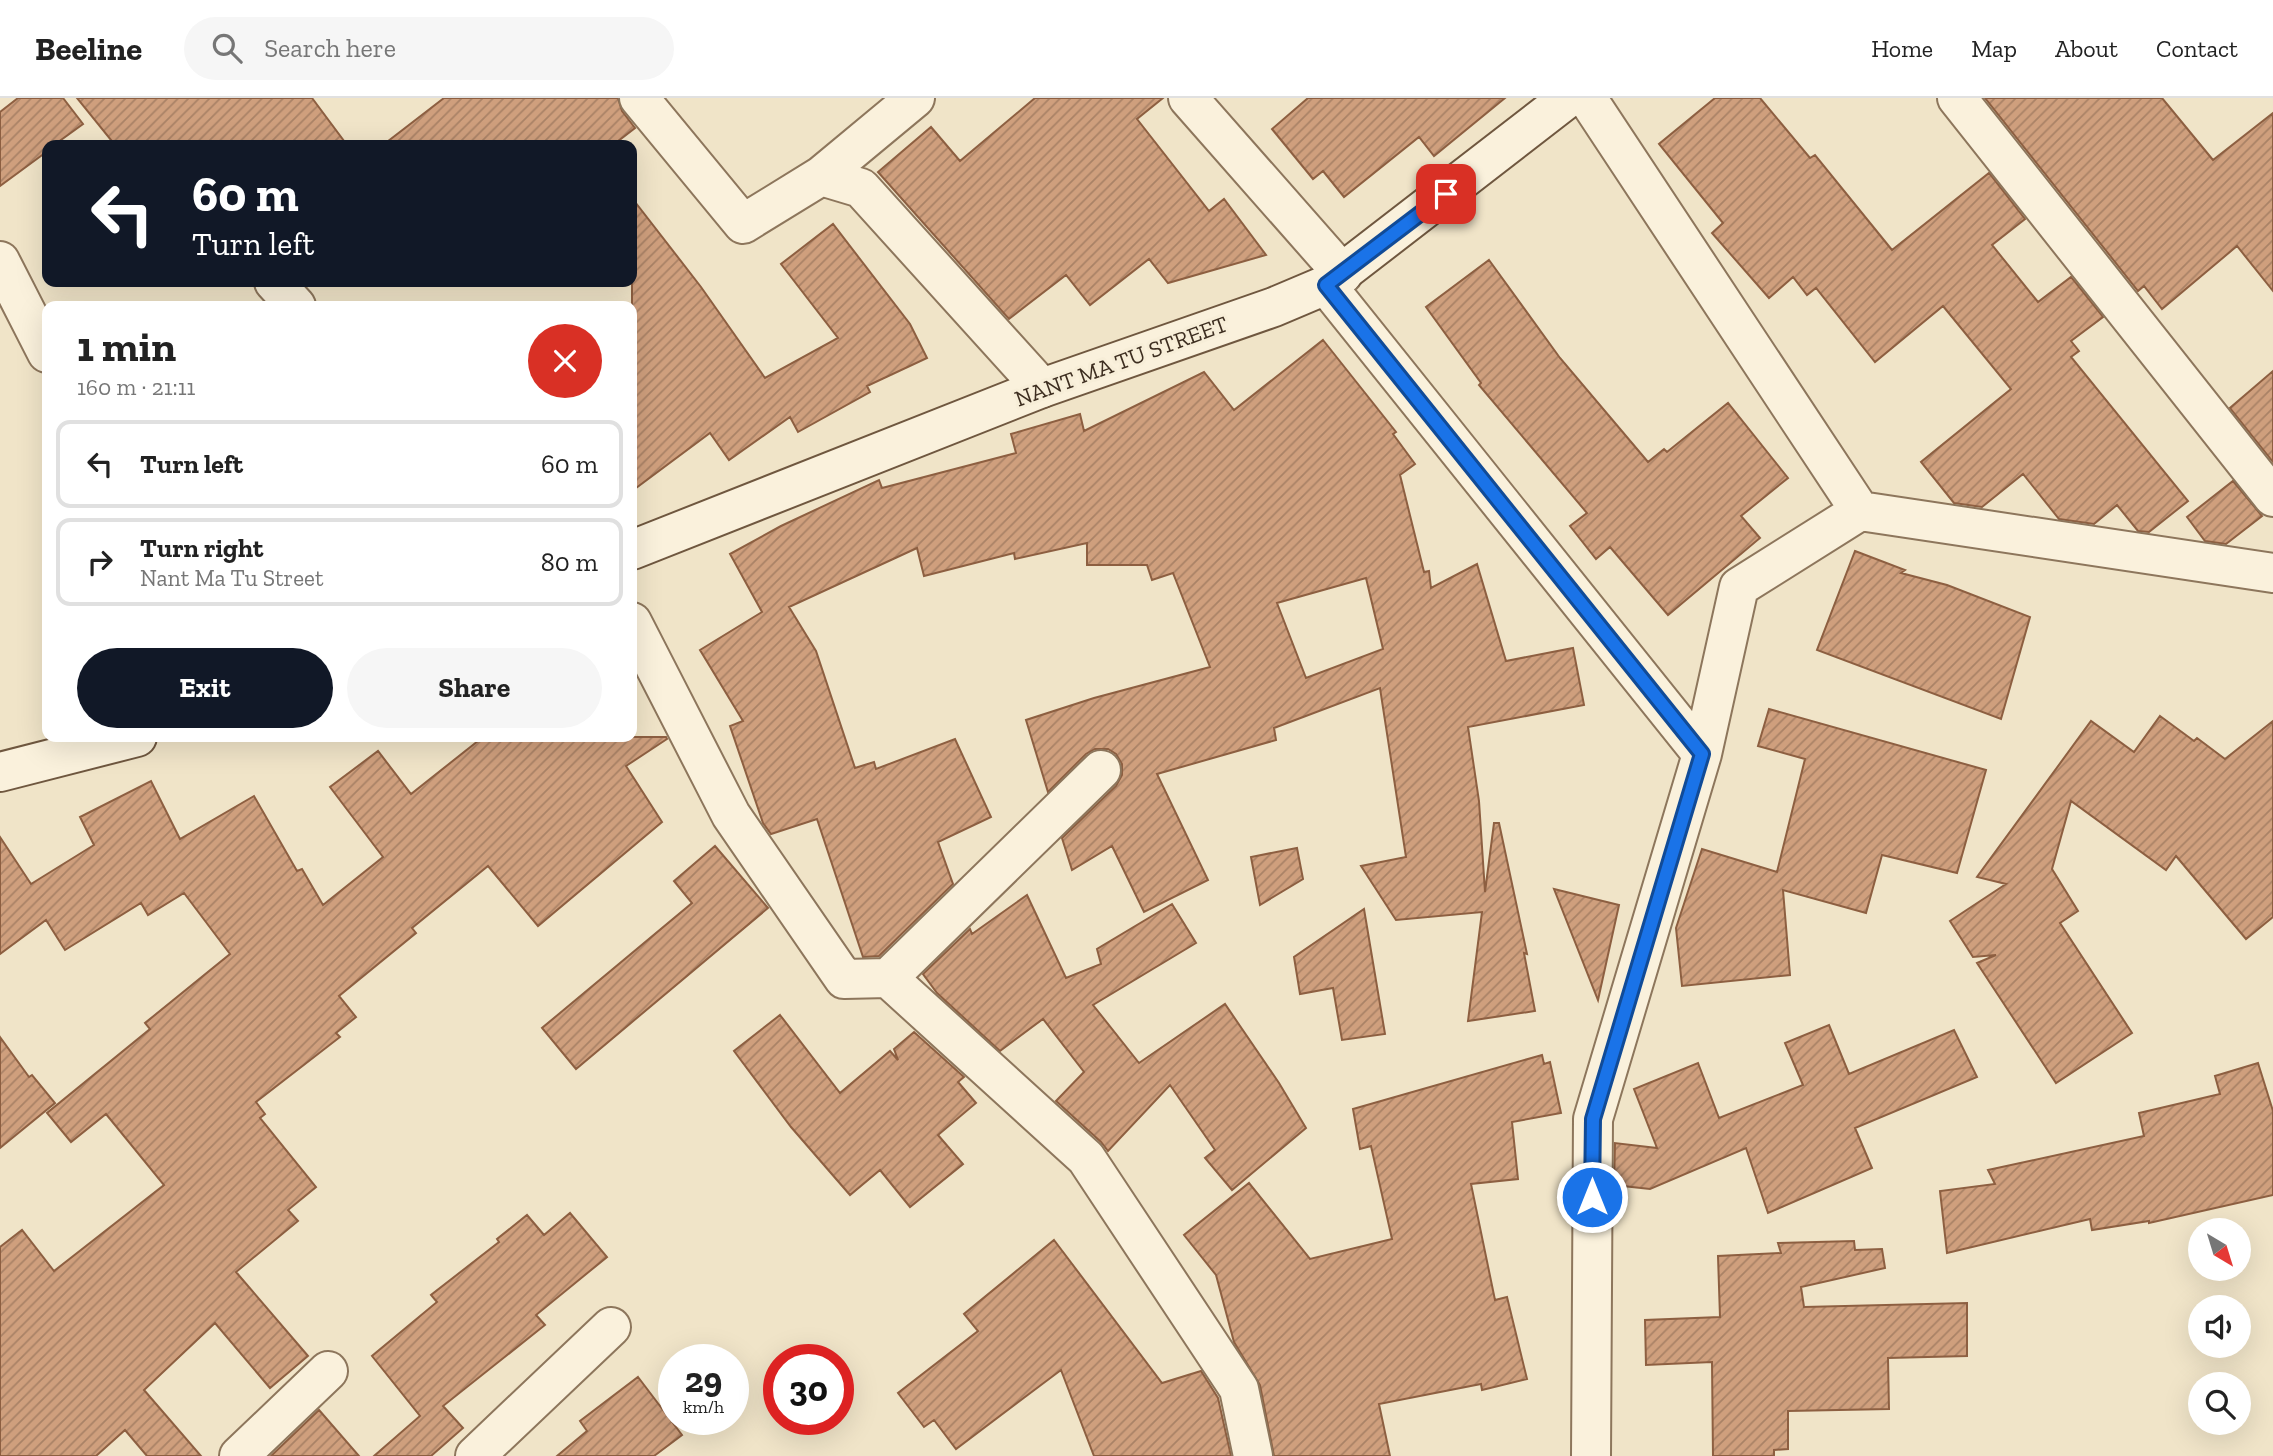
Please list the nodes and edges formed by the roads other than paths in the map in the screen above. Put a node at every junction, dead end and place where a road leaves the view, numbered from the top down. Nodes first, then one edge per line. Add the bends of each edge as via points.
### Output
1 (639, 98) edge
2 (915, 98) edge
3 (1188, 98) edge
4 (1568, 98) edge
5 (1587, 98) edge
6 (1957, 98) edge
7 (821, 176) junction
8 (0, 261) edge
9 (1335, 279) junction
10 (279, 287) edge
11 (291, 301) edge
12 (42, 344) edge
13 (1042, 388) junction
14 (2273, 497) edge
15 (1860, 511) junction
16 (637, 548) edge
17 (2273, 573) edge
18 (637, 632) edge
19 (117, 742) edge
20 (1702, 754) junction
21 (1101, 770) dead end
22 (0, 772) edge
23 (888, 978) junction
24 (611, 1327) dead end
25 (328, 1371) dead end
26 (239, 1456) edge
27 (475, 1456) edge
28 (1252, 1456) edge
29 (1591, 1456) edge

1 - 7 street via 743,224
2 - 7 street
3 - 9 street
4 - 9 street, NANT MA TU STREET
5 - 15 street
6 - 14 street
7 - 13 street via 861,188
8 - 12 street
9 - 13 street, NANT MA TU STREET via 1274,307
9 - 20 street
10 - 11 street
13 - 16 street, NANT MA TU STREET
15 - 17 street
15 - 20 street via 1739,587
18 - 23 street via 732,816 844,979
19 - 22 street
20 - 29 street via 1593,1119
21 - 23 street
23 - 28 street via 1086,1158 1239,1389
24 - 27 street
25 - 26 street

